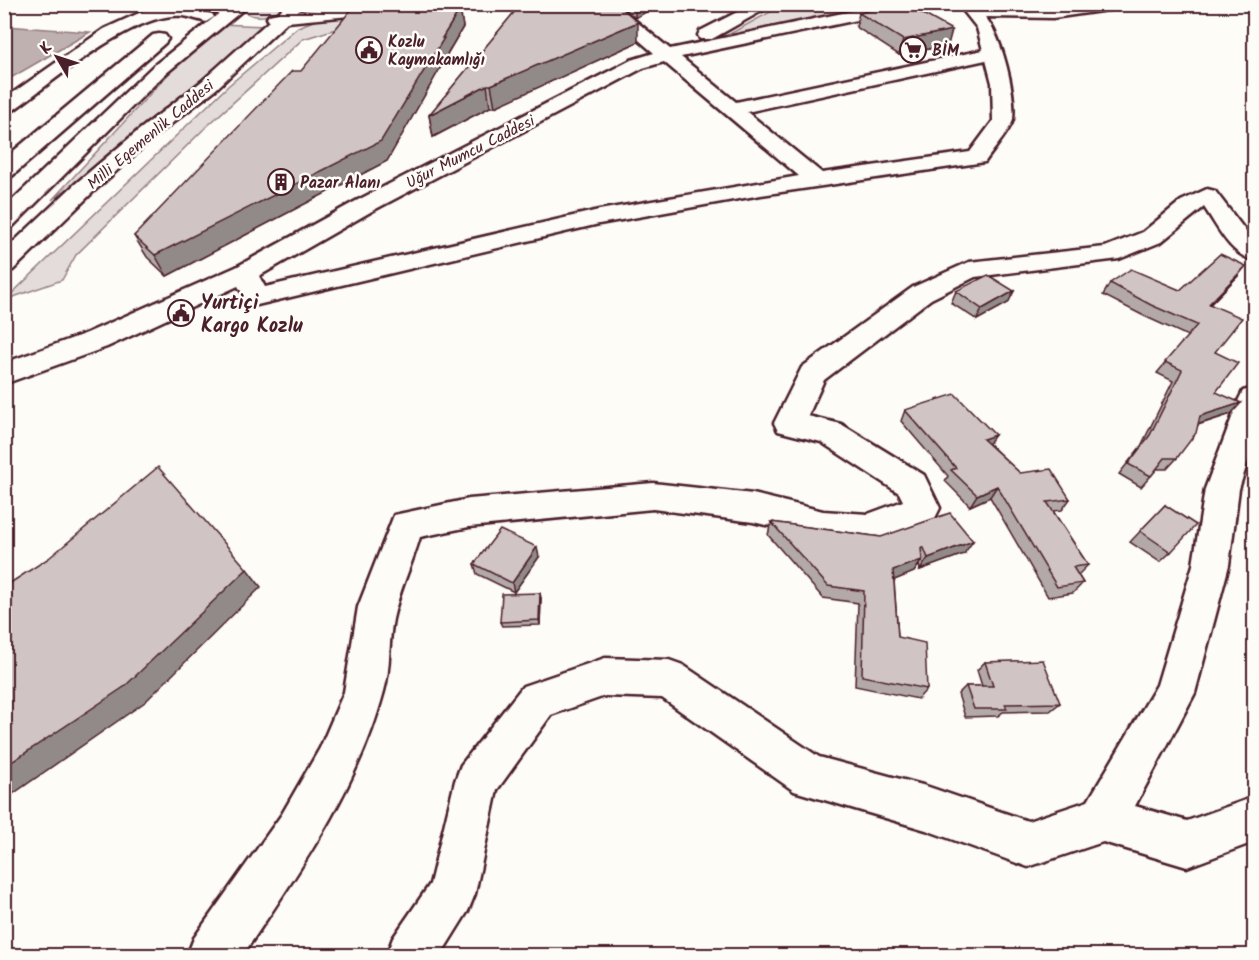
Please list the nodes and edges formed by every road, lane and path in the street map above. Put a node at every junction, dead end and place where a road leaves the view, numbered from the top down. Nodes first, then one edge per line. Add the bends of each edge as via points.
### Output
1 (173, 4) edge
2 (242, 4) edge
3 (423, 4) edge
4 (605, 4) edge
5 (766, 4) edge
6 (1114, 5) edge
7 (970, 8) edge
8 (862, 14) edge
9 (147, 16) junction
10 (284, 16) edge
11 (225, 17) junction
12 (204, 26) junction
13 (159, 39) dead end
14 (991, 54) junction
15 (667, 55) junction
16 (128, 99) junction
17 (4, 108) edge
18 (732, 109) junction
19 (72, 113) junction
20 (108, 120) junction
21 (4, 171) edge
22 (819, 181) junction
23 (4, 222) edge
24 (1254, 254) edge
25 (4, 265) edge
26 (245, 273) junction
27 (4, 374) edge
28 (1254, 399) edge
29 (1254, 471) edge
30 (1222, 489) junction
31 (1103, 819) junction
32 (1254, 820) edge
33 (212, 956) edge
34 (411, 956) edge

1 - 9 main road
2 - 11 main road, Milli Egemenlik Caddesi
3 - 10 main road via 303,18
4 - 15 main road
5 - 15 main road
6 - 7 main road via 1053,13
7 - 14 main road via 985,27
8 - 15 main road
9 - 12 main road via 183,11
9 - 17 main road via 110,33
10 - 11 main road
10 - 25 main road, Milli Egemenlik Caddesi via 209,86 82,189
11 - 12 main road, Milli Egemenlik Caddesi
12 - 16 main road, Milli Egemenlik Caddesi
13 - 19 main road
14 - 18 main road
14 - 22 main road via 1001,83 1004,121 976,157
15 - 18 main road
15 - 26 main road, Uğur Mumcu Caddesi via 637,64 447,162
16 - 19 main road via 100,102
16 - 20 main road, Milli Egemenlik Caddesi
18 - 22 main road
19 - 20 main road
19 - 21 main road
20 - 23 main road, Milli Egemenlik Caddesi
22 - 26 main road via 599,217 257,297
24 - 33 main road via 1207,196 1152,237 1110,254 969,270 922,293 812,374 789,423 830,432 912,483 923,508 869,528 823,525 753,508 653,496 469,513 406,525 374,619 365,690 343,746 294,839
26 - 27 main road, Uğur Mumcu Caddesi via 97,340
28 - 30 main road
29 - 30 main road
30 - 31 main road via 1211,565 1175,693
31 - 32 main road via 1187,844
31 - 34 main road via 1028,844 926,808 809,776 669,679 605,677 537,700 477,781 451,894

